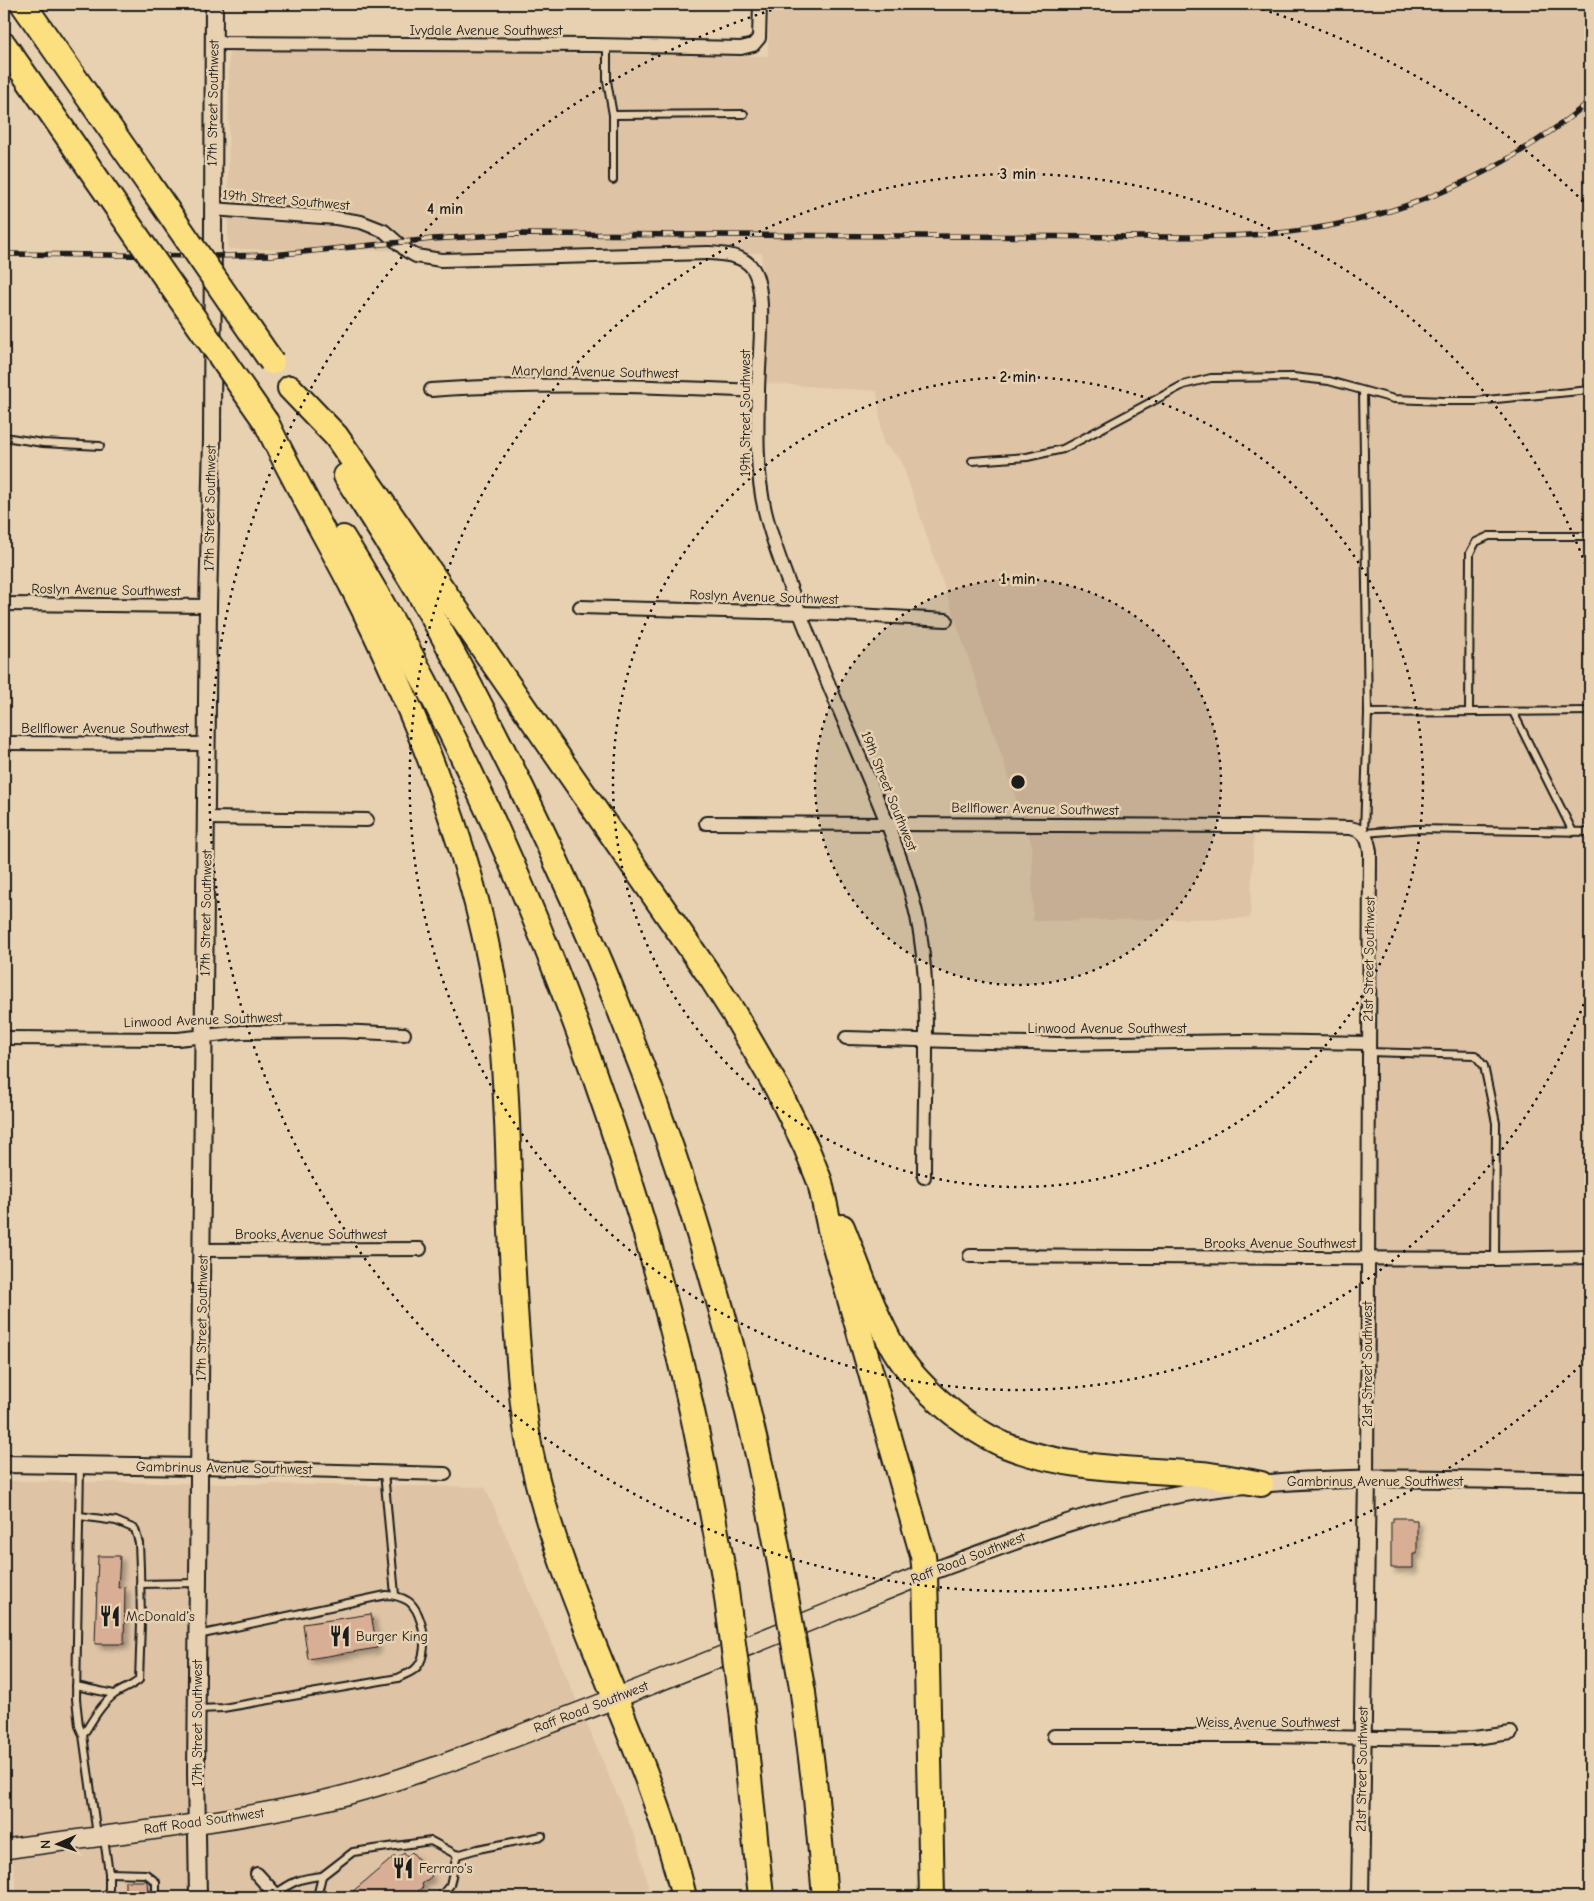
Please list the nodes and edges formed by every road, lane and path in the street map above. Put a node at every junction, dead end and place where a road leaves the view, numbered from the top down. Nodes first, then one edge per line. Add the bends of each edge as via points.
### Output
1 (23, 4) edge
2 (214, 4) edge
3 (760, 4) edge
4 (214, 43) junction
5 (4, 45) edge
6 (607, 46) junction
7 (744, 114) dead end
8 (613, 115) junction
9 (613, 180) dead end
10 (212, 209) junction
11 (290, 388) junction
12 (431, 390) dead end
13 (1590, 390) edge
14 (758, 391) junction
15 (1363, 391) junction
16 (266, 422) junction
17 (4, 437) edge
18 (100, 446) dead end
19 (972, 461) dead end
20 (1590, 536) edge
21 (4, 604) edge
22 (208, 606) junction
23 (580, 607) dead end
24 (800, 613) junction
25 (946, 620) dead end
26 (1590, 711) edge
27 (1469, 712) junction
28 (1513, 712) junction
29 (1368, 713) junction
30 (4, 743) edge
31 (207, 744) junction
32 (206, 818) junction
33 (366, 820) dead end
34 (706, 823) dead end
35 (888, 823) junction
36 (1364, 832) junction
37 (1573, 832) junction
38 (1590, 832) edge
39 (404, 1034) dead end
40 (204, 1036) junction
41 (4, 1038) edge
42 (846, 1038) dead end
43 (926, 1041) junction
44 (1368, 1047) junction
45 (924, 1177) dead end
46 (820, 1182) junction
47 (420, 1249) dead end
48 (203, 1250) junction
49 (970, 1256) dead end
50 (1590, 1257) edge
51 (1368, 1258) junction
52 (1496, 1259) junction
53 (4, 1464) edge
54 (80, 1465) junction
55 (199, 1467) junction
56 (384, 1472) junction
57 (445, 1474) dead end
58 (1367, 1479) junction
59 (1590, 1482) edge
60 (1261, 1484) junction
61 (1161, 1499) joint
62 (80, 1516) junction
63 (925, 1574) junction
64 (198, 1582) junction
65 (140, 1584) junction
66 (395, 1595) junction
67 (198, 1635) junction
68 (76, 1686) junction
69 (114, 1694) junction
70 (616, 1698) junction
71 (197, 1710) junction
72 (1511, 1733) dead end
73 (83, 1735) junction
74 (1054, 1736) dead end
75 (1362, 1738) junction
76 (197, 1823) junction
77 (100, 1836) junction
78 (542, 1836) dead end
79 (4, 1849) edge
80 (457, 1855) junction
81 (109, 1872) junction
82 (257, 1874) dead end
83 (322, 1876) junction
84 (277, 1896) edge
85 (109, 1897) edge
86 (156, 1897) edge
87 (198, 1897) edge
88 (317, 1897) edge
89 (440, 1897) edge
90 (684, 1897) edge
91 (761, 1897) edge
92 (825, 1897) edge
93 (932, 1897) edge
94 (1360, 1897) edge

1 - 11 highway, bridge
2 - 4 street, 17th Street Southwest
3 - 6 street, Ivydale Avenue Southwest via 760,38 756,43 741,48
4 - 6 street, Ivydale Avenue Southwest
4 - 10 street, 17th Street Southwest
5 - 16 highway, bridge
6 - 8 lane via 607,81
7 - 8 lane
8 - 9 lane
10 - 14 street, 19th Street Southwest via 361,222 384,231 416,256 442,260 708,253 734,256 752,268 760,286
10 - 22 street, 17th Street Southwest
11 - 46 highway via 336,436 712,980 777,1088
11 - 92 highway, bridge via 418,591 489,721 549,845 617,999 687,1193 723,1311 766,1485 803,1693
12 - 14 street, Maryland Avenue Southwest via 560,384
13 - 15 lane via 1476,401 1394,399
14 - 24 street, 19th Street Southwest via 758,445 765,509
15 - 19 lane via 1329,381 1293,377 1211,378 1182,385 1063,449 1027,457
15 - 29 lane
16 - 70 highway via 354,590 416,726 464,859 484,930 502,1044 515,1320 531,1452 550,1527
16 - 91 highway, bridge via 364,573 428,686 482,796 542,935 612,1124 661,1286 698,1438 724,1576 743,1718
17 - 18 lane
20 - 27 lane via 1489,536 1476,542 1470,553
21 - 22 street, Roslyn Avenue Southwest
22 - 31 street, 17th Street Southwest
23 - 24 street, Roslyn Avenue Southwest
24 - 25 street, Roslyn Avenue Southwest
24 - 35 street, 19th Street Southwest
26 - 28 lane
27 - 28 lane
27 - 29 lane
28 - 37 lane
29 - 36 lane
30 - 31 street, Bellflower Avenue Southwest
31 - 32 street, 17th Street Southwest
32 - 33 street
32 - 40 street, 17th Street Southwest
34 - 35 street, Bellflower Avenue Southwest
35 - 36 street, Bellflower Avenue Southwest via 1265,826 1350,828
35 - 43 street, 19th Street Southwest via 919,926
36 - 37 lane via 1416,829
36 - 44 street, 21st Street Southwest via 1370,852
37 - 38 lane
39 - 40 street, Linwood Avenue Southwest via 338,1031
40 - 41 street, Linwood Avenue Southwest via 178,1039
40 - 48 street, 17th Street Southwest
42 - 43 street, Linwood Avenue Southwest
43 - 44 street, Linwood Avenue Southwest via 1059,1044 1243,1041
43 - 45 street, 19th Street Southwest
44 - 51 street, 21st Street Southwest
44 - 52 lane via 1475,1055 1484,1066 1496,1123
46 - 60 highway via 840,1220 882,1326 895,1350 922,1385 958,1417 1000,1442 1040,1456 1112,1468 1203,1474
46 - 63 highway via 830,1229 923,1556
47 - 48 street, Brooks Avenue Southwest
48 - 55 street, 17th Street Southwest
49 - 51 street, Brooks Avenue Southwest
50 - 52 street, Brooks Avenue Southwest
51 - 52 street, Brooks Avenue Southwest
51 - 58 street, 21st Street Southwest
53 - 54 street, Gambrinus Avenue Southwest
54 - 55 street, Gambrinus Avenue Southwest
54 - 62 lane
55 - 56 street, Gambrinus Avenue Southwest
55 - 64 street, 17th Street Southwest
56 - 57 street, Gambrinus Avenue Southwest
56 - 66 lane
58 - 59 street, Gambrinus Avenue Southwest
58 - 60 street, Gambrinus Avenue Southwest
58 - 75 street, 21st Street Southwest
60 - 61 street, Gambrinus Avenue Southwest
61 - 63 street, Raff Road Southwest via 1068,1522
62 - 65 lane via 116,1521 135,1529 139,1543
62 - 68 lane
63 - 70 main road, Raff Road Southwest
63 - 93 highway
64 - 65 lane
64 - 67 street, 17th Street Southwest
65 - 69 lane via 139,1680
66 - 67 lane
66 - 71 lane via 409,1602 422,1630 425,1649 422,1662 415,1670 398,1678
67 - 71 street, 17th Street Southwest
68 - 69 lane
68 - 73 lane via 79,1726
69 - 73 lane
70 - 76 main road, Raff Road Southwest via 379,1786 283,1809
70 - 90 highway via 665,1830
71 - 76 street, 17th Street Southwest
72 - 75 street, Weiss Avenue Southwest via 1474,1738
73 - 77 lane
74 - 75 street, Weiss Avenue Southwest
75 - 94 street, 21st Street Southwest
76 - 77 main road, Raff Road Southwest
76 - 87 street, 17th Street Southwest
77 - 79 main road, Raff Road Southwest
77 - 81 lane
78 - 80 lane
80 - 83 lane via 431,1840 353,1852
80 - 89 lane via 450,1885
81 - 85 lane
81 - 86 lane via 146,1874 156,1882
82 - 84 street
83 - 84 lane via 292,1882
83 - 88 lane

